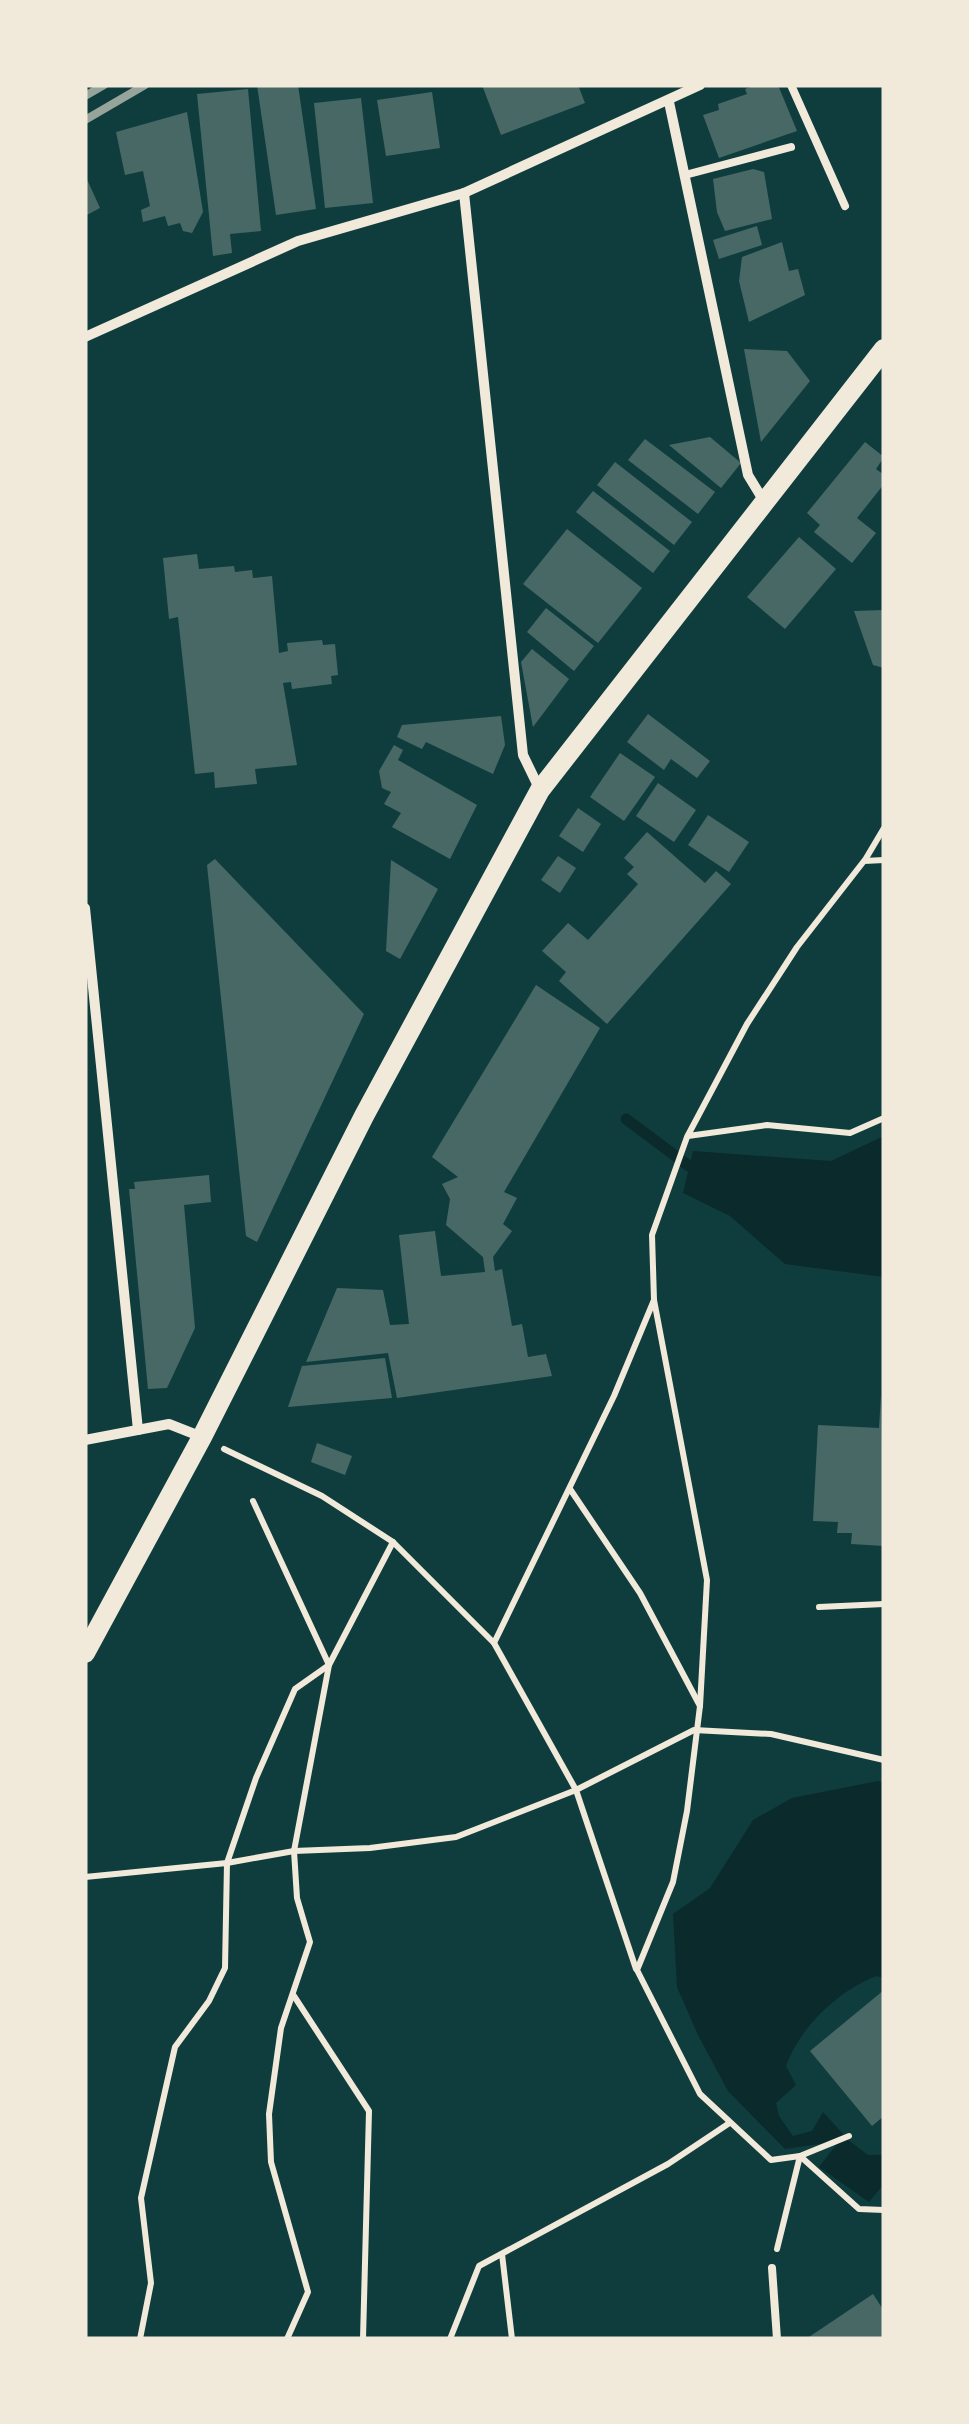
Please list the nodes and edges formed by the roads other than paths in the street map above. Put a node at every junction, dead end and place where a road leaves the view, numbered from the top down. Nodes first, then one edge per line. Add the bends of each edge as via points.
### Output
1 (700, 85) edge
2 (792, 85) edge
3 (669, 102) junction
4 (790, 147) dead end
5 (685, 175) junction
6 (464, 192) junction
7 (844, 206) dead end
8 (85, 336) edge
9 (884, 349) edge
10 (766, 504) junction
11 (540, 790) junction
12 (85, 908) edge
13 (138, 1430) junction
14 (202, 1437) junction
15 (85, 1440) edge
16 (85, 1653) edge
17 (772, 2268) road end
18 (778, 2339) edge

1 - 3 street
2 - 7 lane
3 - 5 street
3 - 6 street
4 - 5 lane
5 - 10 street via 748,475
6 - 8 street via 298,241
6 - 11 street via 523,755
9 - 10 main road
10 - 11 main road
11 - 14 main road via 364,1116
12 - 13 street
13 - 14 street via 169,1424
13 - 15 street
14 - 16 main road
17 - 18 lane

